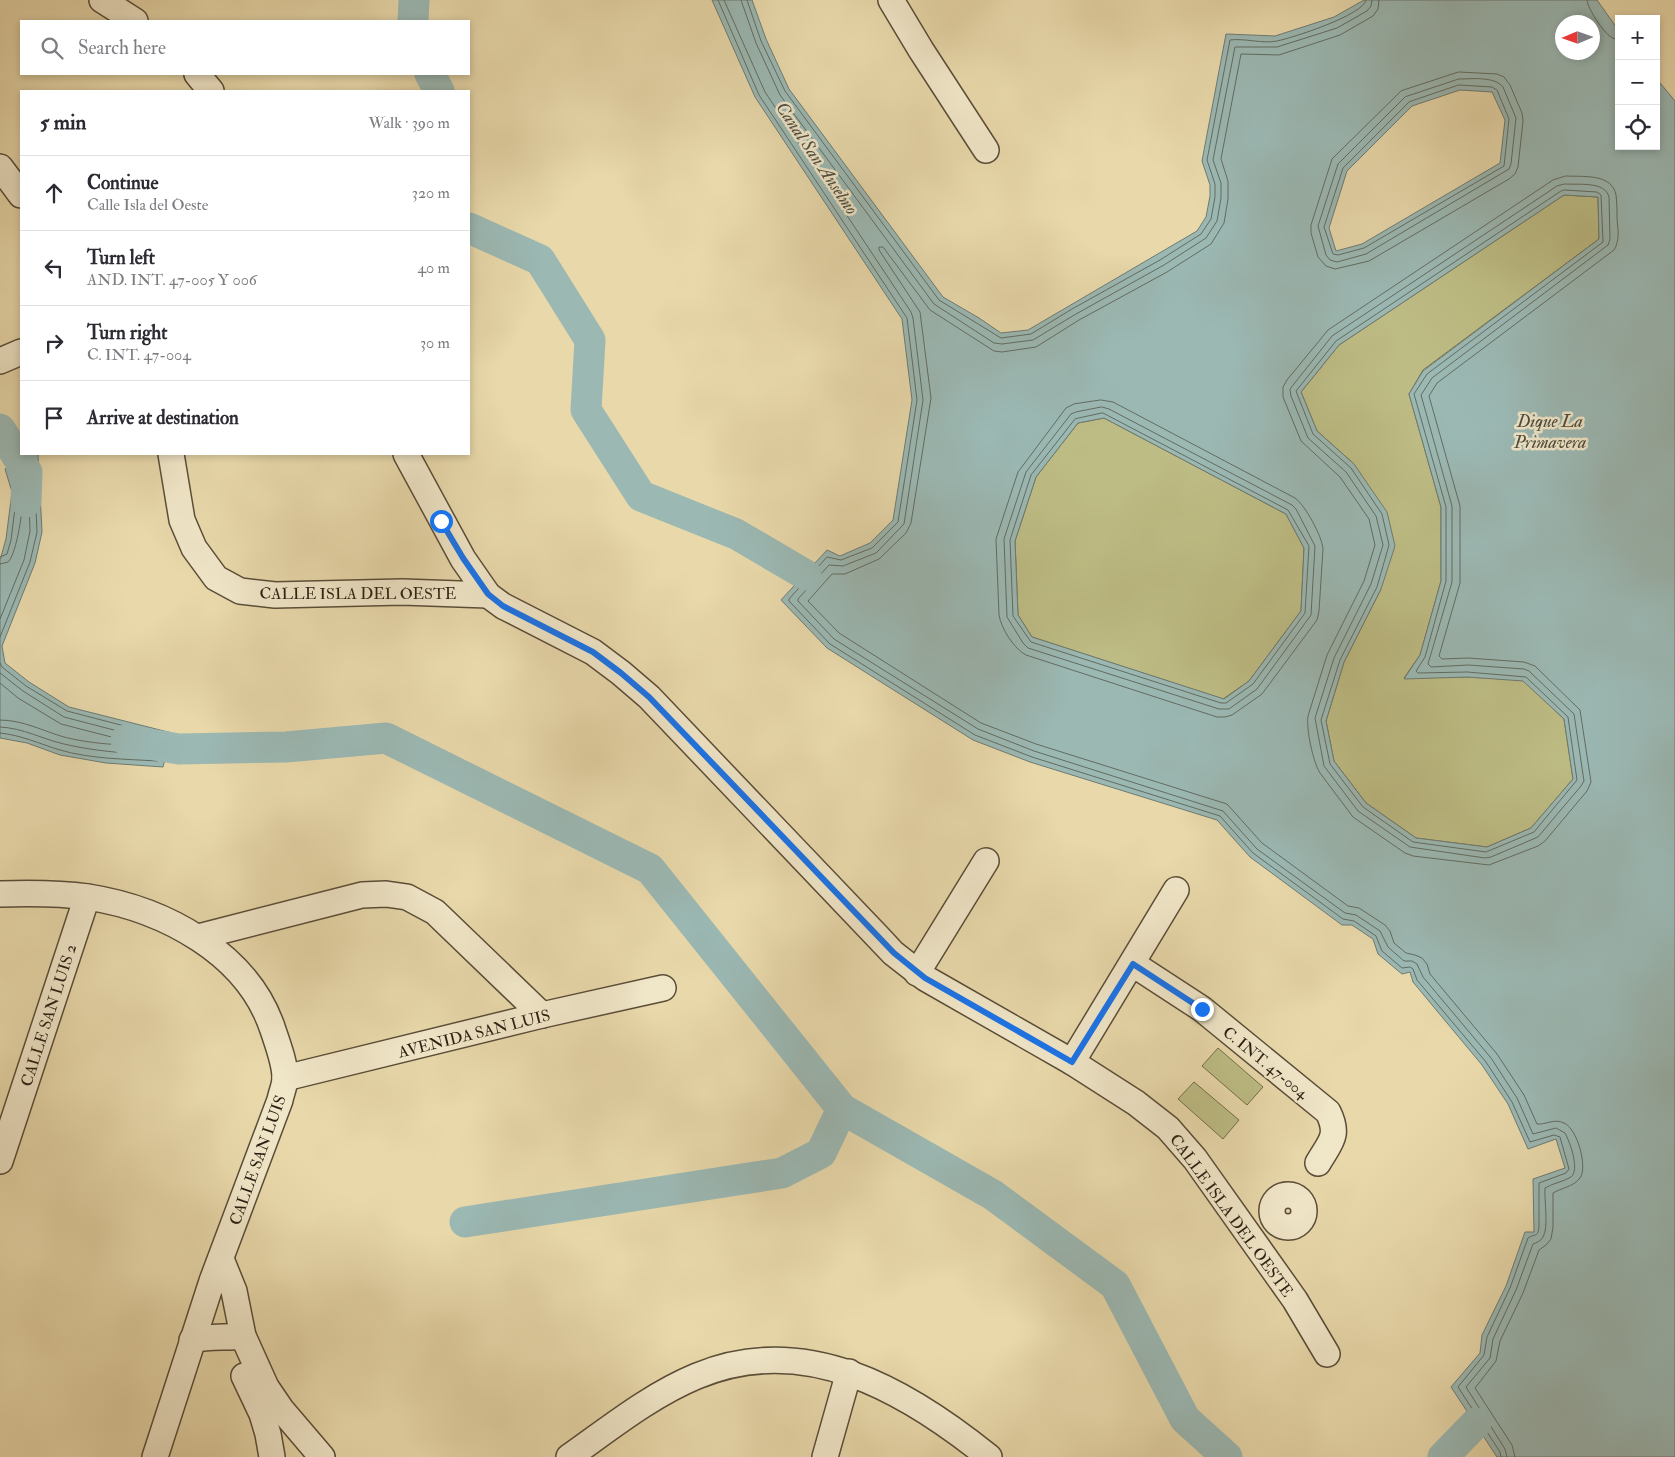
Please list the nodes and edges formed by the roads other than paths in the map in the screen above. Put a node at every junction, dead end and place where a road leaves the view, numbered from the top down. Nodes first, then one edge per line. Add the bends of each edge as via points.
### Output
1 (102, 0) edge
2 (891, 0) edge
3 (133, 20) edge
4 (198, 75) edge
5 (210, 90) edge
6 (986, 150) dead end
7 (0, 167) edge
8 (20, 194) edge
9 (171, 455) edge
10 (407, 455) edge
11 (488, 594) junction
12 (986, 861) dead end
13 (1176, 890) dead end
14 (0, 894) edge
15 (87, 897) junction
16 (198, 938) junction
17 (1133, 964) junction
18 (917, 973) junction
19 (663, 988) dead end
20 (542, 1016) junction
21 (1072, 1062) junction
22 (285, 1078) junction
23 (0, 1161) edge
24 (1318, 1163) dead end
25 (1275, 1220) dead end
26 (1250, 1238) junction
27 (216, 1270) junction
28 (236, 1337) junction
29 (192, 1340) junction
30 (1327, 1354) dead end
31 (849, 1372) junction
32 (155, 1457) edge
33 (272, 1457) edge
34 (322, 1457) edge
35 (569, 1457) edge
36 (825, 1457) edge
37 (988, 1457) edge

1 - 3 street
2 - 6 street
4 - 5 street
7 - 8 street
9 - 11 street, CALLE ISLA DEL OESTE via 182,520 194,548 216,578 240,591 275,595
10 - 11 street, CALLE ISLA DEL OESTE via 463,558
11 - 18 street, CALLE ISLA DEL OESTE via 503,606 593,652 649,697 877,936
12 - 18 street
13 - 17 street
14 - 15 street, CALLE SAN LUIS
15 - 16 street, CALLE SAN LUIS via 130,906
15 - 23 street, CALLE SAN LUIS 2
16 - 20 street via 362,895 407,897 435,912
16 - 22 street, CALLE SAN LUIS via 231,964 268,1012
17 - 21 street
17 - 24 street, C. INT. 47-004 via 1202,1009 1328,1112 1334,1134
18 - 21 street, CALLE ISLA DEL OESTE
19 - 20 street, AVENIDA SAN LUIS
20 - 22 street, AVENIDA SAN LUIS
21 - 26 street, CALLE ISLA DEL OESTE via 1168,1128 1195,1158
22 - 27 street, CALLE SAN LUIS via 271,1127
25 - 26 street
26 - 30 street, CALLE ISLA DEL OESTE via 1295,1300
27 - 28 street via 234,1290
27 - 29 street, CALLE SAN LUIS
28 - 29 street
28 - 33 street via 246,1380 262,1414
28 - 34 street via 281,1409
29 - 32 street, CALLE SAN LUIS
31 - 35 street via 786,1360 726,1366 673,1388 635,1410
31 - 36 street
31 - 37 street via 898,1394 941,1421

